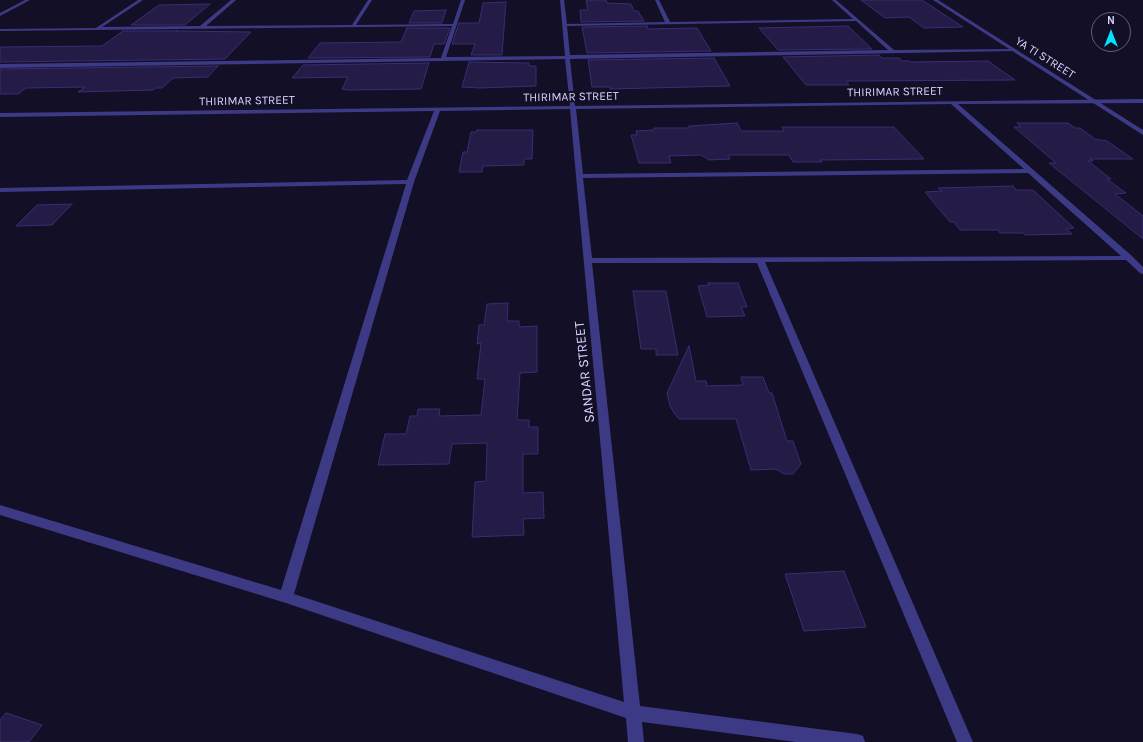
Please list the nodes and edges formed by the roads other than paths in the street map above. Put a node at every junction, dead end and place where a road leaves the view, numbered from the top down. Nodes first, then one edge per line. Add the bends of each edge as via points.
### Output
1 (28, 0) edge
2 (141, 0) edge
3 (234, 0) edge
4 (370, 0) edge
5 (463, 0) edge
6 (562, 0) edge
7 (657, 0) edge
8 (834, 0) edge
9 (936, 0) edge
10 (0, 15) edge
11 (857, 20) junction
12 (668, 23) junction
13 (454, 25) junction
14 (565, 25) junction
15 (353, 26) junction
16 (201, 28) junction
17 (97, 29) junction
18 (0, 30) edge
19 (1013, 50) junction
20 (893, 52) junction
21 (568, 58) junction
22 (443, 59) junction
23 (0, 66) edge
24 (1143, 101) edge
25 (952, 102) junction
26 (1097, 102) junction
27 (572, 108) junction
28 (438, 110) junction
29 (0, 115) edge
30 (1143, 133) edge
31 (1030, 171) junction
32 (579, 176) junction
33 (410, 182) junction
34 (0, 190) edge
35 (1129, 258) junction
36 (760, 260) junction
37 (588, 261) junction
38 (1143, 271) edge
39 (0, 510) edge
40 (286, 597) junction
41 (633, 713) junction
42 (636, 742) edge
43 (857, 742) edge
44 (965, 742) edge

1 - 10 street
2 - 17 street
3 - 16 street
4 - 15 street
5 - 13 street
6 - 14 street, SANDAR STREET
7 - 12 street
8 - 11 street
9 - 19 street, YA TI STREET
11 - 12 street
11 - 20 street
12 - 14 street
13 - 15 street
13 - 22 street
14 - 21 street, SANDAR STREET
15 - 16 street
16 - 17 street
17 - 18 street
19 - 20 street
19 - 26 street, YA TI STREET
20 - 21 street
21 - 22 street
21 - 27 street, SANDAR STREET
22 - 23 street
24 - 26 street, THIRIMAR STREET
25 - 26 street, THIRIMAR STREET
25 - 27 street, THIRIMAR STREET
25 - 31 street
26 - 30 street, YA TI STREET
27 - 28 street, THIRIMAR STREET
27 - 32 street, SANDAR STREET
28 - 29 street, THIRIMAR STREET
28 - 33 street
31 - 32 street
31 - 35 street
32 - 37 street, SANDAR STREET
33 - 34 street
33 - 40 street
35 - 36 street
35 - 38 street
36 - 37 street
36 - 44 street
37 - 41 street, SANDAR STREET
39 - 40 street
40 - 41 street
41 - 42 street, SANDAR STREET
41 - 43 street

